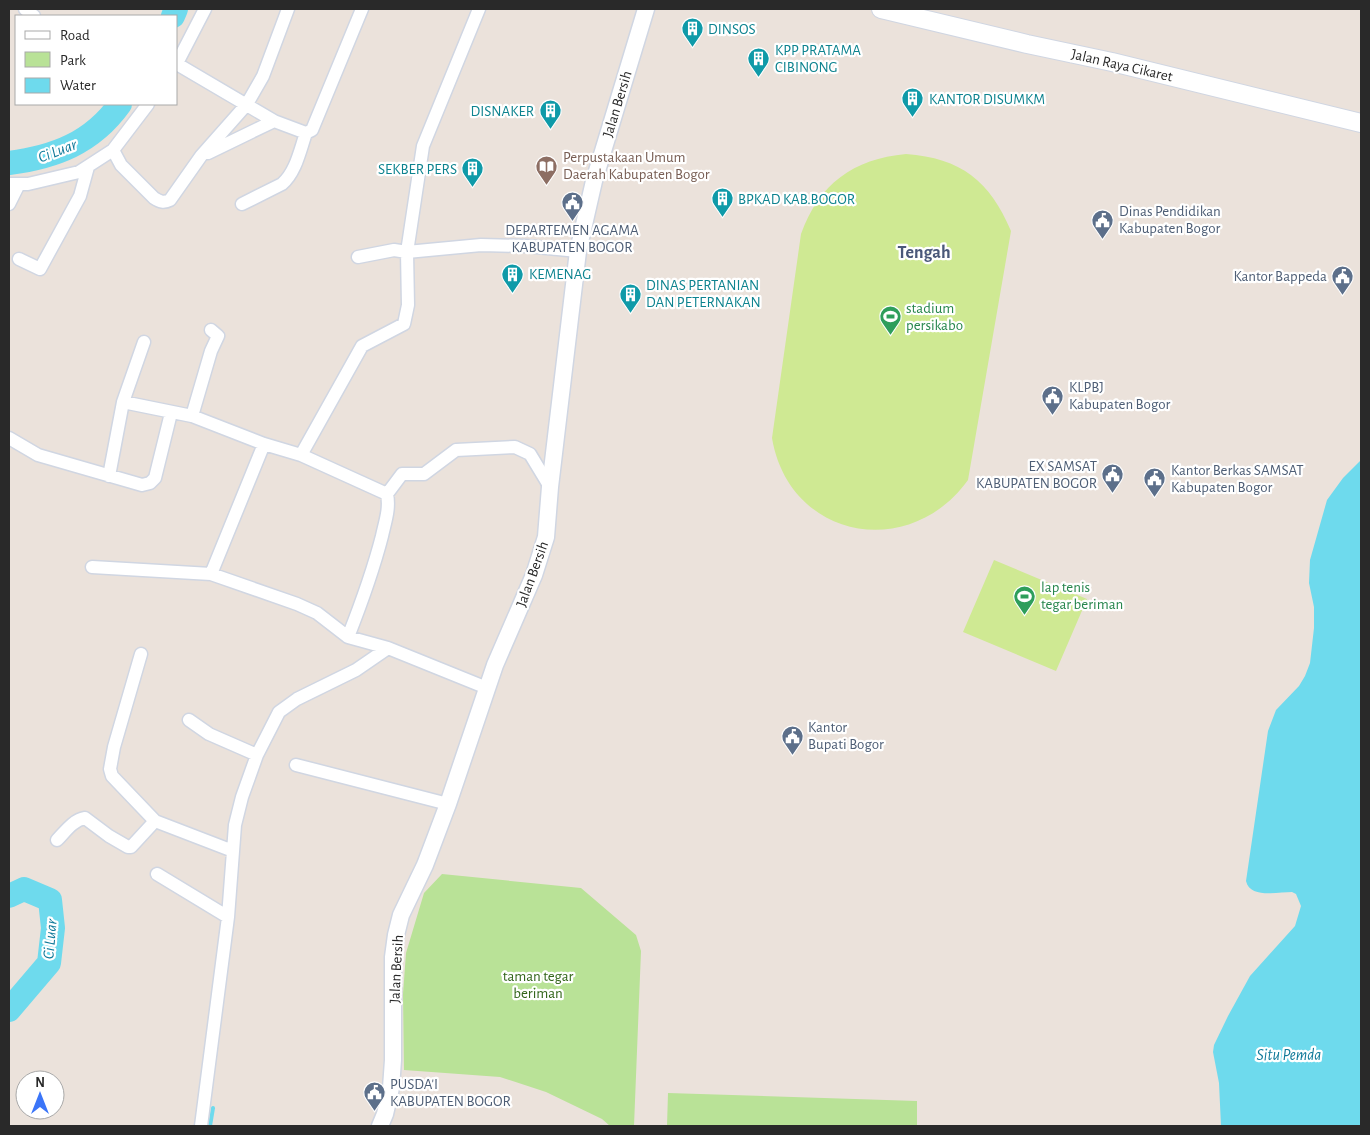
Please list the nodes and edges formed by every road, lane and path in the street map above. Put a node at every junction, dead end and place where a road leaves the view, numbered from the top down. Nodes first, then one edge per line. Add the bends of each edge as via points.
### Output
1 (205, 9) edge
2 (288, 9) edge
3 (362, 9) edge
4 (479, 9) edge
5 (646, 9) edge
6 (882, 9) edge
7 (930, 14) edge
8 (178, 61) edge
9 (178, 66) edge
10 (246, 104) junction
11 (147, 105) edge
12 (274, 121) junction
13 (1361, 123) edge
14 (306, 133) junction
15 (113, 150) junction
16 (201, 156) junction
17 (88, 167) junction
18 (14, 184) edge
19 (9, 204) edge
20 (242, 204) dead end
21 (578, 251) junction
22 (407, 252) junction
23 (358, 257) dead end
24 (19, 260) dead end
25 (210, 330) dead end
26 (144, 342) dead end
27 (123, 402) junction
28 (171, 413) junction
29 (192, 416) junction
30 (9, 438) edge
31 (264, 444) junction
32 (301, 455) junction
33 (109, 476) junction
34 (550, 487) junction
35 (387, 494) junction
36 (92, 567) dead end
37 (212, 574) junction
38 (348, 637) junction
39 (395, 651) junction
40 (141, 654) dead end
41 (487, 688) junction
42 (189, 720) dead end
43 (257, 755) junction
44 (296, 765) dead end
45 (448, 804) junction
46 (155, 821) junction
47 (57, 840) dead end
48 (233, 851) junction
49 (157, 874) dead end
50 (228, 917) junction
51 (201, 1126) edge
52 (380, 1126) edge

1 - 8 street
2 - 10 street via 263,76
3 - 14 street via 312,130
4 - 22 street via 423,146
5 - 21 street, Jalan Bersih via 594,181
6 - 7 main road, Jalan Raya Cikaret
7 - 13 main road, Jalan Raya Cikaret
9 - 10 street
10 - 12 street
10 - 16 street
11 - 15 street
12 - 14 street
12 - 16 street
14 - 20 street via 288,180
15 - 16 street via 121,165 154,198 165,202 170,200
15 - 17 street
17 - 18 street via 28,184
17 - 24 street via 80,196 40,269
18 - 19 street
21 - 22 street via 499,245
21 - 34 street, Jalan Bersih
22 - 23 street via 394,250
22 - 32 street via 408,305 404,324 362,346
25 - 29 street via 218,339 211,351
26 - 27 street
27 - 28 street
27 - 33 street
28 - 29 street
28 - 33 street via 155,478 142,485
29 - 31 street
30 - 33 street via 38,455
31 - 32 street
31 - 37 street
32 - 35 street
34 - 35 street via 530,454 514,447 456,450 424,474 402,474
34 - 41 street, Jalan Bersih via 546,537 534,576
35 - 38 street via 389,509 381,539
36 - 37 street
37 - 38 street via 304,607
38 - 39 street
39 - 41 street
39 - 43 street via 297,699 280,712
40 - 46 street via 110,769 112,776
41 - 45 street, Jalan Bersih
42 - 43 street via 209,734
43 - 48 street via 235,825
44 - 45 street
45 - 52 street, Jalan Bersih via 425,865 401,915 396,935 391,1088
46 - 47 street via 131,847 85,818 79,819
46 - 48 street
48 - 50 street
49 - 50 street
50 - 51 street

